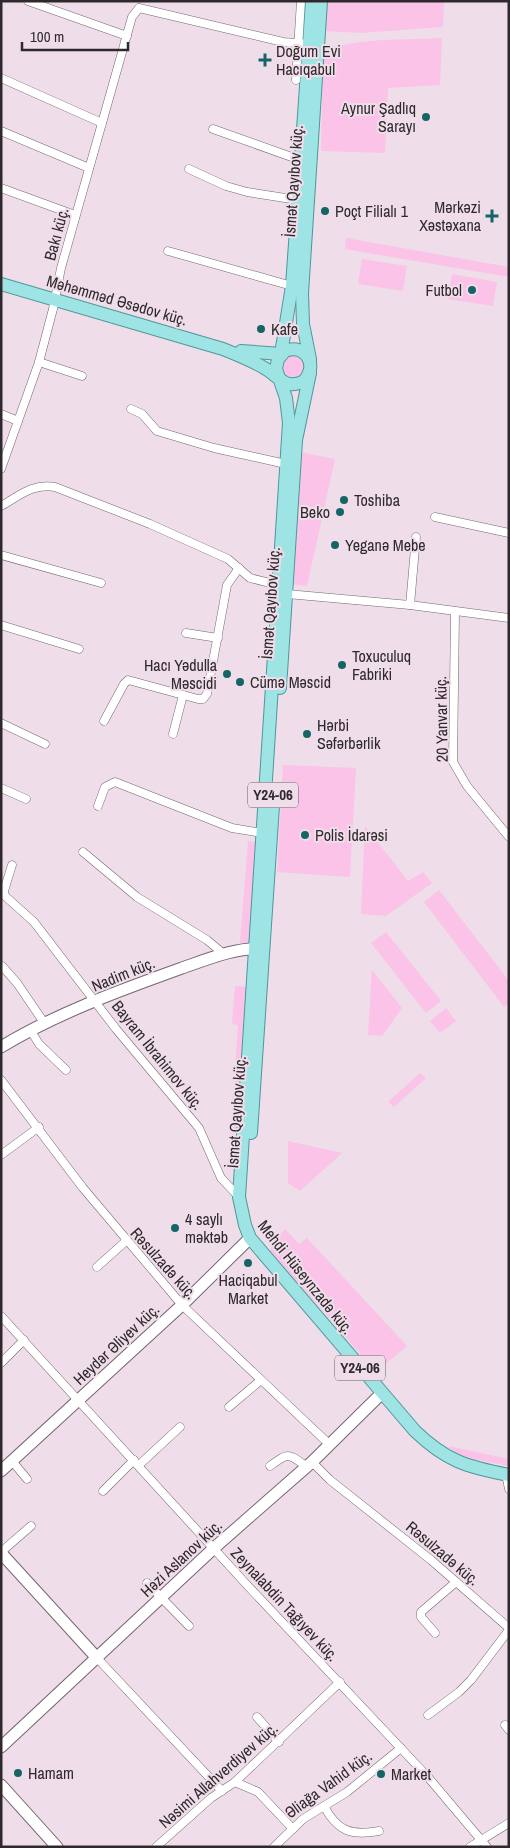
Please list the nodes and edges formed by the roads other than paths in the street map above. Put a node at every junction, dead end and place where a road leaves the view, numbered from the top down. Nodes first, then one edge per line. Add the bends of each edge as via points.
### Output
1 (28, 1) edge
2 (301, 1) edge
3 (312, 1) edge
4 (321, 1) edge
5 (138, 5) edge
6 (127, 36) junction
7 (303, 44) junction
8 (1, 78) edge
9 (296, 80) dead end
10 (102, 123) junction
11 (213, 129) dead end
12 (1, 131) edge
13 (300, 160) junction
14 (89, 168) junction
15 (189, 169) dead end
16 (1, 188) edge
17 (298, 200) junction
18 (75, 215) junction
19 (168, 251) dead end
20 (1, 284) edge
21 (292, 286) junction
22 (55, 299) junction
23 (224, 349) junction
24 (281, 354) junction
25 (39, 362) junction
26 (311, 367) junction
27 (82, 376) dead end
28 (280, 378) junction
29 (131, 408) dead end
30 (1, 414) edge
31 (18, 421) junction
32 (286, 464) junction
33 (1, 469) edge
34 (1, 505) edge
35 (1, 514) edge
36 (435, 517) dead end
37 (509, 533) edge
38 (416, 538) dead end
39 (1, 556) edge
40 (239, 568) junction
41 (101, 583) dead end
42 (282, 590) junction
43 (410, 605) junction
44 (455, 612) junction
45 (509, 618) edge
46 (1, 625) edge
47 (186, 632) dead end
48 (218, 638) junction
49 (79, 649) dead end
50 (182, 695) junction
51 (104, 721) dead end
52 (1, 723) edge
53 (173, 734) dead end
54 (45, 744) dead end
55 (1, 788) edge
56 (26, 799) dead end
57 (98, 806) dead end
58 (262, 833) junction
59 (509, 837) edge
60 (83, 852) dead end
61 (12, 865) dead end
62 (259, 949) junction
63 (225, 955) junction
64 (2, 966) edge
65 (97, 1001) junction
66 (45, 1024) junction
67 (31, 1031) junction
68 (1, 1047) edge
69 (66, 1070) dead end
70 (1, 1080) edge
71 (38, 1127) junction
72 (1, 1155) edge
73 (239, 1197) junction
74 (244, 1220) junction
75 (250, 1238) junction
76 (126, 1241) junction
77 (97, 1267) dead end
78 (182, 1305) junction
79 (3, 1320) edge
80 (24, 1340) junction
81 (1, 1363) edge
82 (261, 1380) junction
83 (381, 1394) junction
84 (80, 1400) junction
85 (229, 1407) dead end
86 (180, 1428) dead end
87 (330, 1445) junction
88 (12, 1461) junction
89 (137, 1463) junction
90 (310, 1464) junction
91 (270, 1466) dead end
92 (1, 1471) edge
93 (507, 1475) edge
94 (27, 1479) dead end
95 (509, 1489) edge
96 (103, 1490) dead end
97 (30, 1526) dead end
98 (214, 1548) junction
99 (1, 1552) edge
100 (456, 1582) junction
101 (147, 1583) dead end
102 (161, 1598) junction
103 (189, 1626) dead end
104 (509, 1629) edge
105 (435, 1633) dead end
106 (97, 1658) junction
107 (340, 1682) junction
108 (428, 1715) dead end
109 (257, 1717) dead end
110 (279, 1742) junction
111 (1, 1747) edge
112 (401, 1748) junction
113 (235, 1782) junction
114 (1, 1785) edge
115 (222, 1791) junction
116 (324, 1806) junction
117 (509, 1823) edge
118 (293, 1829) junction
119 (379, 1831) dead end
120 (480, 1839) junction
121 (57, 1847) edge
122 (156, 1847) edge
123 (274, 1847) edge
124 (470, 1847) edge
125 (487, 1847) edge

1 - 6 street
2 - 7 street
3 - 7 main road, İsmət Qayıbov küç.
4 - 26 main road, İsmət Qayıbov küç. via 302,293 303,324
5 - 6 street, Bakı küç.
5 - 7 street
6 - 10 street, Bakı küç.
7 - 9 street
7 - 13 main road, İsmət Qayıbov küç.
8 - 10 street
10 - 14 street, Bakı küç.
11 - 13 street
12 - 14 street
13 - 17 main road, İsmət Qayıbov küç.
14 - 18 street, Bakı küç.
15 - 17 street via 247,192
16 - 18 street
17 - 21 main road, İsmət Qayıbov küç.
18 - 22 street, Bakı küç.
19 - 21 street
20 - 22 main road, Məhəmməd Əsədov küç.
21 - 24 main road, İsmət Qayıbov küç.
22 - 23 main road, Məhəmməd Əsədov küç.
22 - 25 street, Bakı küç.
23 - 24 main road
23 - 28 main road
24 - 26 main road via 290,349 300,350
24 - 28 main road via 276,364
25 - 27 street
25 - 31 street, Bakı küç.
26 - 28 main road via 300,383 289,384
26 - 42 main road, İsmət Qayıbov küç. / Y24-06 via 296,440
28 - 32 main road, İsmət Qayıbov küç. / Y24-06 via 288,423
29 - 32 street via 142,414 157,431
30 - 31 street
31 - 33 street, Bakı küç.
32 - 42 main road, İsmət Qayıbov küç. / Y24-06
34 - 35 street
34 - 40 street, İsmət Qayıbov küç. via 30,489 55,486 173,534 228,559
36 - 37 street
38 - 43 street
39 - 41 street
40 - 42 street, İsmət Qayıbov küç. via 250,578
40 - 48 street via 227,585
42 - 43 street
42 - 58 main road, İsmət Qayıbov küç. / Y24-06
42 - 62 main road, İsmət Qayıbov küç. / Y24-06
43 - 44 street
44 - 45 street
44 - 59 street, 20 Yanvar küç. via 453,762
46 - 49 street
47 - 48 street
48 - 50 street via 207,694 203,699
50 - 51 street via 128,680
50 - 53 street
52 - 54 street
55 - 56 street
57 - 58 street via 106,787 116,782 232,828
58 - 62 main road, İsmət Qayıbov küç. / Y24-06
60 - 63 street via 137,897 207,940
61 - 65 street, Bayram İbrahimov küç. via 5,896 34,922
62 - 63 main road, Nadim küç.
62 - 73 main road, İsmət Qayıbov küç. / Y24-06
62 - 74 main road, İsmət Qayıbov küç. / Y24-06
63 - 65 main road, Nadim küç.
64 - 66 street
65 - 66 main road, Nadim küç.
65 - 73 street, Bayram İbrahimov küç. via 116,1029 199,1128 221,1178
66 - 67 main road, Nadim küç.
67 - 68 main road, Nadim küç.
67 - 69 street via 39,1044
70 - 71 street, Rəsulzadə küç.
71 - 72 street
71 - 76 street, Rəsulzadə küç.
73 - 74 main road, İsmət Qayıbov küç. / Y24-06
74 - 75 main road, Mehdi Hüseynzadə küç. / Y24-06
75 - 78 main road, Heydər Əliyev küç.
75 - 83 main road, Mehdi Hüseynzadə küç. / Y24-06
76 - 77 street
76 - 78 street, Rəsulzadə küç.
78 - 82 street, Rəsulzadə küç.
78 - 84 main road, Heydər Əliyev küç.
79 - 80 street, Zeynalabdin Tağıyev küç.
80 - 81 street
80 - 84 street, Zeynalabdin Tağıyev küç.
82 - 85 street
82 - 87 street, Rəsulzadə küç.
83 - 87 main road, Həzi Aslanov küç.
83 - 93 main road, Mehdi Hüseynzadə küç. / Y24-06 via 415,1431 444,1456 467,1466
84 - 88 main road, Heydər Əliyev küç.
84 - 89 street, Zeynalabdin Tağıyev küç.
86 - 89 street
87 - 90 main road, Həzi Aslanov küç.
88 - 92 main road, Heydər Əliyev küç.
88 - 94 street
89 - 96 street
89 - 98 street, Zeynalabdin Tağıyev küç.
90 - 91 street, Rəsulzadə küç. via 290,1454
90 - 98 main road, Həzi Aslanov küç.
90 - 100 street, Rəsulzadə küç.
93 - 95 street
97 - 99 street
98 - 102 main road, Həzi Aslanov küç.
98 - 107 street, Zeynalabdin Tağıyev küç.
99 - 106 main road
100 - 104 street, Rəsulzadə küç.
100 - 105 street via 421,1612
101 - 102 street
102 - 103 street
102 - 106 main road, Həzi Aslanov küç.
104 - 108 street via 471,1680
106 - 111 main road, Həzi Aslanov küç.
106 - 115 street
107 - 110 street, Nəsimi Allahverdiyev küç.
107 - 112 street, Zeynalabdin Tağıyev küç.
109 - 110 street
110 - 113 street, Nəsimi Allahverdiyev küç.
112 - 116 street, Əliağa Vahid küç. via 368,1777
112 - 120 street, Zeynalabdin Tağıyev küç.
113 - 115 street, Nəsimi Allahverdiyev küç.
113 - 118 street via 258,1792
114 - 121 main road
115 - 122 street, Nəsimi Allahverdiyev küç.
116 - 118 street, Əliağa Vahid küç.
116 - 119 street via 330,1819 338,1826 361,1834
117 - 120 street
118 - 123 street, Əliağa Vahid küç.
120 - 124 street
120 - 125 street, Zeynalabdin Tağıyev küç.

